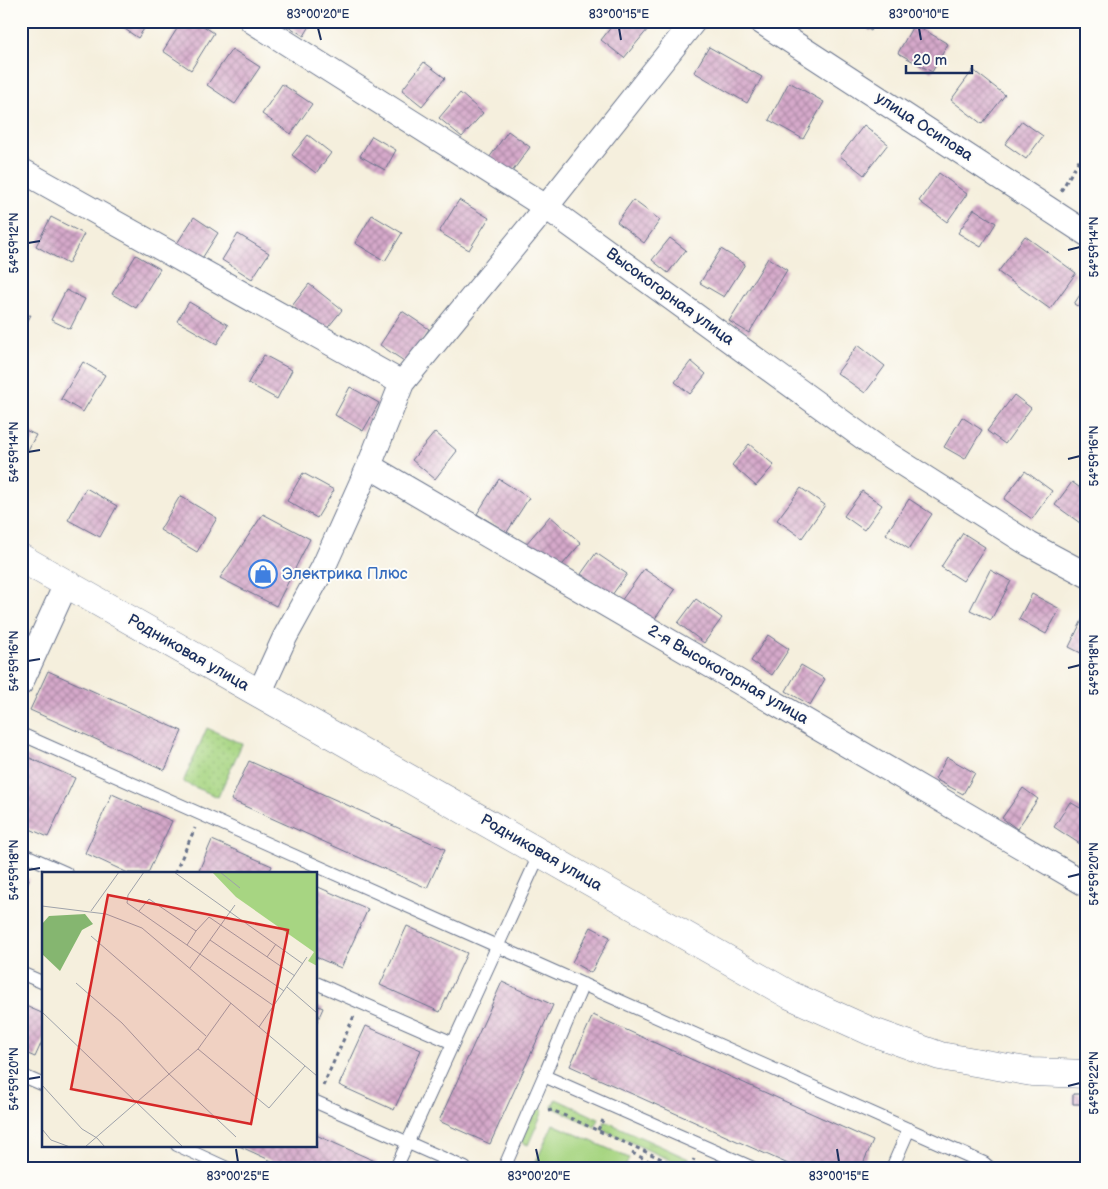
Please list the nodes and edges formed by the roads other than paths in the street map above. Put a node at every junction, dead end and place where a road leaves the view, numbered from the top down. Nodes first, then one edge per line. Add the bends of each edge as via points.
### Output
1 (252, 21) edge
2 (694, 21) edge
3 (760, 21) edge
4 (21, 170) edge
5 (546, 207) junction
6 (1087, 234) edge
7 (402, 383) junction
8 (369, 466) junction
9 (21, 558) edge
10 (1087, 575) edge
11 (66, 584) junction
12 (21, 682) edge
13 (259, 694) junction
14 (21, 734) edge
15 (21, 853) edge
16 (540, 853) junction
17 (64, 872) edge
18 (1087, 885) edge
19 (497, 946) junction
20 (21, 973) edge
21 (42, 982) edge
22 (318, 984) edge
23 (583, 984) junction
24 (453, 1043) junction
25 (1087, 1074) edge
26 (21, 1075) edge
27 (544, 1076) junction
28 (42, 1084) edge
29 (318, 1097) edge
30 (908, 1129) junction
31 (407, 1142) junction
32 (179, 1146) edge
33 (227, 1168) edge
34 (396, 1168) edge
35 (465, 1168) edge
36 (504, 1168) edge
37 (753, 1168) edge
38 (892, 1168) edge
39 (990, 1168) edge

1 - 5 street, Высокогорная улица
2 - 5 street
3 - 6 street, улица Осипова
4 - 7 street
5 - 7 street
5 - 10 street, Высокогорная улица via 878,448 1029,544
7 - 8 street
8 - 13 street via 323,568 285,637
8 - 18 street, 2-я Высокогорная улица
9 - 11 street, Родниковая улица
11 - 12 street
11 - 13 street, Родниковая улица
13 - 16 street, Родниковая улица
14 - 19 lane
15 - 17 lane
16 - 19 lane
16 - 25 street, Родниковая улица via 790,995 870,1032 940,1056 1032,1072
19 - 23 lane
19 - 24 lane
20 - 21 lane
22 - 24 lane
23 - 27 lane
23 - 30 lane
24 - 31 lane
26 - 28 lane
27 - 36 lane
27 - 37 lane
29 - 31 lane
30 - 38 lane
30 - 39 lane
31 - 34 lane
31 - 35 lane
32 - 33 lane

